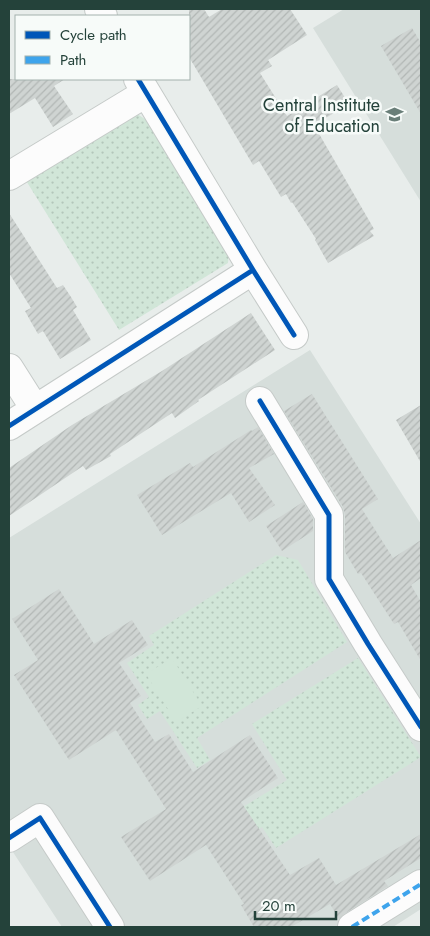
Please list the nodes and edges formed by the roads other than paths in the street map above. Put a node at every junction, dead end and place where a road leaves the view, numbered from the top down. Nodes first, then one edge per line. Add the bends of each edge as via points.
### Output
1 (142, 86) edge
2 (9, 176) edge
3 (253, 270) junction
4 (294, 335) dead end
5 (9, 368) edge
6 (260, 400) dead end
7 (35, 409) junction
8 (9, 426) edge
9 (421, 727) edge
10 (9, 838) edge
11 (421, 884) edge
12 (110, 927) edge
13 (352, 927) edge

1 - 2 street
1 - 3 street
3 - 4 street
3 - 7 street
5 - 7 street
6 - 9 street via 329,515 329,579
7 - 8 street
10 - 12 street via 40,818
11 - 13 street

